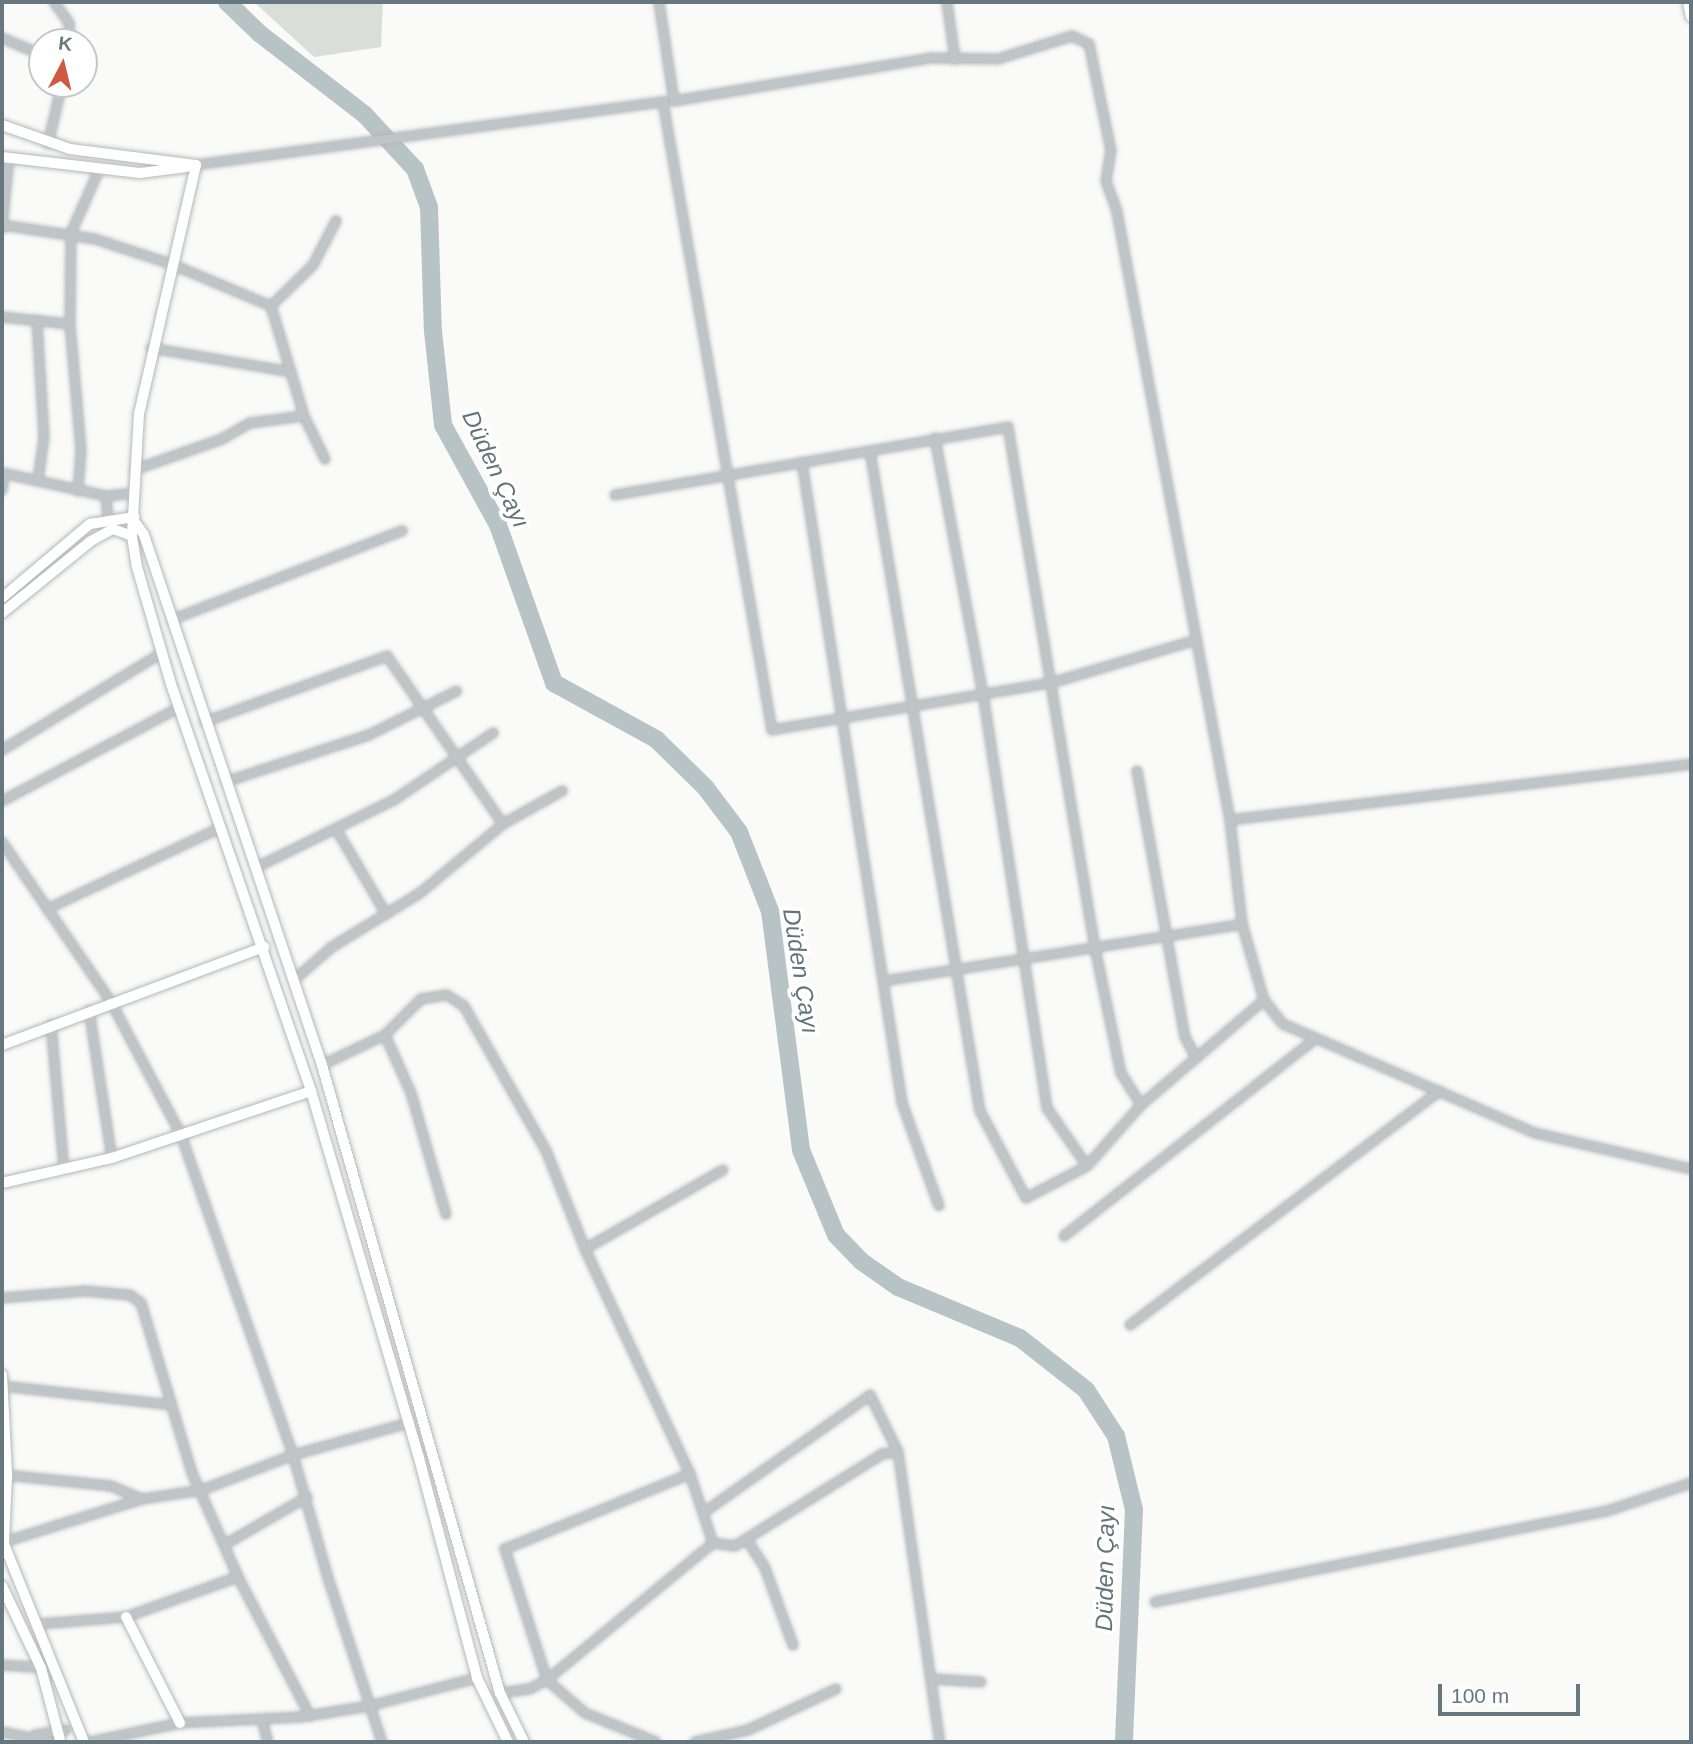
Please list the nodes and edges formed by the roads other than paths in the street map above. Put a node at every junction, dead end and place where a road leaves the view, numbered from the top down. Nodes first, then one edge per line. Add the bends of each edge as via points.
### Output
1 (54, 2) edge
2 (659, 2) edge
3 (947, 2) edge
4 (1688, 2) edge
5 (1691, 17) edge
6 (69, 28) edge
7 (2, 38) edge
8 (28, 49) edge
9 (955, 59) junction
10 (59, 98) edge
11 (674, 101) junction
12 (663, 102) junction
13 (2, 125) edge
14 (48, 144) junction
15 (5, 158) edge
16 (196, 165) junction
17 (99, 170) junction
18 (336, 220) dead end
19 (2, 227) edge
20 (71, 233) junction
21 (171, 264) junction
22 (271, 306) junction
23 (2, 317) edge
24 (37, 320) junction
25 (71, 324) junction
26 (151, 348) junction
27 (291, 372) junction
28 (304, 416) junction
29 (935, 439) junction
30 (870, 451) junction
31 (325, 459) dead end
32 (802, 462) junction
33 (134, 470) junction
34 (3, 473) edge
35 (728, 475) junction
36 (38, 480) junction
37 (2, 490) edge
38 (78, 491) junction
39 (133, 493) junction
40 (106, 495) junction
41 (615, 495) dead end
42 (133, 519) junction
43 (110, 524) junction
44 (402, 531) dead end
45 (132, 537) junction
46 (2, 598) edge
47 (2, 613) edge
48 (171, 620) junction
49 (1196, 640) junction
50 (163, 652) junction
51 (1051, 683) junction
52 (457, 691) dead end
53 (983, 694) junction
54 (912, 706) junction
55 (180, 707) junction
56 (421, 710) junction
57 (842, 717) junction
58 (204, 722) junction
59 (493, 733) dead end
60 (2, 750) edge
61 (456, 758) junction
62 (1691, 764) edge
63 (1137, 771) dead end
64 (225, 782) junction
65 (562, 791) dead end
66 (2, 801) edge
67 (1230, 820) junction
68 (503, 824) junction
69 (222, 827) junction
70 (336, 829) junction
71 (2, 842) edge
72 (255, 868) junction
73 (238, 875) junction
74 (47, 909) junction
75 (386, 914) junction
76 (1242, 924) junction
77 (1168, 936) junction
78 (264, 947) junction
79 (1096, 948) junction
80 (1026, 959) junction
81 (956, 970) junction
82 (293, 981) junction
83 (884, 981) junction
84 (1264, 1000) junction
85 (111, 1002) junction
86 (89, 1010) junction
87 (51, 1024) junction
88 (385, 1035) junction
89 (1315, 1039) junction
90 (2, 1045) edge
91 (1196, 1058) junction
92 (323, 1065) junction
93 (311, 1091) junction
94 (1439, 1091) junction
95 (1141, 1105) junction
96 (181, 1135) junction
97 (112, 1158) junction
98 (1087, 1166) junction
99 (64, 1169) junction
100 (1691, 1169) edge
101 (723, 1170) dead end
102 (2, 1184) edge
103 (939, 1206) dead end
104 (446, 1214) dead end
105 (1064, 1236) dead end
106 (585, 1249) junction
107 (2, 1297) edge
108 (1130, 1325) dead end
109 (2, 1375) edge
110 (2, 1386) edge
111 (171, 1405) junction
112 (408, 1423) junction
113 (898, 1452) junction
114 (293, 1455) junction
115 (690, 1474) junction
116 (4, 1475) edge
117 (1691, 1483) edge
118 (202, 1490) junction
119 (307, 1497) junction
120 (142, 1499) junction
121 (703, 1513) junction
122 (747, 1540) junction
123 (3, 1541) edge
124 (713, 1543) junction
125 (224, 1545) junction
126 (238, 1577) junction
127 (2, 1587) edge
128 (1155, 1602) dead end
129 (125, 1617) junction
130 (40, 1625) junction
131 (793, 1645) dead end
132 (2, 1665) edge
133 (41, 1668) junction
134 (477, 1678) junction
135 (933, 1679) junction
136 (547, 1680) junction
137 (981, 1682) dead end
138 (836, 1689) dead end
139 (499, 1693) junction
140 (484, 1699) junction
141 (369, 1706) junction
142 (310, 1716) junction
143 (262, 1720) junction
144 (180, 1723) junction
145 (2, 1732) edge
146 (23, 1737) edge
147 (59, 1737) edge
148 (82, 1737) edge
149 (102, 1738) junction
150 (90, 1742) edge
151 (268, 1742) edge
152 (382, 1742) edge
153 (508, 1742) edge
154 (524, 1742) edge
155 (656, 1742) edge
156 (695, 1742) edge
157 (940, 1742) edge

1 - 6 street
2 - 11 street
3 - 9 street
4 - 5 main road
7 - 8 street
9 - 11 street via 929,58
9 - 49 street via 998,59 1072,36 1089,44 1111,150 1106,181 1117,212
10 - 14 street
11 - 12 street
12 - 16 street
12 - 35 street
13 - 14 main road
14 - 16 main road via 99,155
15 - 17 main road
15 - 19 street
16 - 17 main road via 166,172
16 - 21 main road
17 - 20 street
18 - 22 street via 313,265
19 - 20 street
20 - 21 street
20 - 25 street
21 - 22 street
21 - 26 main road
22 - 27 street
23 - 24 street
24 - 25 street
24 - 36 street via 44,437
25 - 38 street via 82,450
26 - 27 street
26 - 33 main road
27 - 28 street
28 - 31 street
28 - 33 street via 250,423 222,439
29 - 30 street
29 - 51 street via 1008,428
29 - 53 street
30 - 32 street
30 - 54 street
32 - 35 street
32 - 57 street
33 - 39 main road
34 - 36 street
34 - 37 street
35 - 41 street
35 - 57 street via 772,730
36 - 38 street
38 - 40 street
39 - 40 street
39 - 42 main road
40 - 43 street
42 - 43 main road
42 - 45 main road
42 - 48 main road via 144,535
43 - 45 main road
43 - 46 main road via 90,524
43 - 47 main road
44 - 48 street
45 - 50 main road
48 - 58 main road
49 - 51 street
49 - 67 street
50 - 55 main road
50 - 60 street
51 - 53 street
51 - 79 street
52 - 56 street
53 - 54 street
53 - 80 street
54 - 57 street
54 - 81 street
55 - 66 street
55 - 69 main road
56 - 58 street via 387,656
56 - 61 street
56 - 64 street via 369,734
57 - 83 street
58 - 64 main road
59 - 61 street
61 - 68 street
61 - 70 street via 394,800
62 - 67 street
63 - 77 street
64 - 72 main road
65 - 68 street
67 - 76 street
68 - 75 street via 420,893
69 - 73 main road
69 - 74 street
70 - 72 street
70 - 75 street
71 - 74 street
72 - 73 main road
72 - 82 main road
73 - 78 main road
74 - 85 street
75 - 82 street via 332,947
76 - 77 street
76 - 84 street
77 - 79 street
77 - 91 street via 1185,1037
78 - 85 main road
78 - 93 main road
79 - 80 street
79 - 95 street via 1121,1073
80 - 81 street
80 - 98 street via 1047,1108
81 - 83 street
81 - 98 street via 980,1111 1026,1198
82 - 92 main road
83 - 103 street via 902,1103
84 - 89 street via 1283,1024
84 - 91 street
85 - 86 main road
85 - 96 street
86 - 87 main road
86 - 97 street
87 - 90 main road
87 - 99 street
88 - 92 street
88 - 104 street via 411,1093
88 - 106 street via 421,999 433,994 447,995 464,1006 547,1153
89 - 94 street
89 - 105 street
91 - 95 street
92 - 139 main road
93 - 96 main road
93 - 112 main road
94 - 100 street via 1535,1133
94 - 108 street
95 - 98 street
96 - 97 main road
96 - 114 street
97 - 99 main road
99 - 102 main road
101 - 106 street
106 - 115 street
107 - 111 street via 86,1291 130,1295 141,1303
109 - 110 main road
110 - 111 street
110 - 116 main road
111 - 118 street via 192,1473
112 - 114 street
112 - 134 main road
113 - 121 street via 870,1395
113 - 122 street via 882,1454
113 - 135 street
114 - 118 street
114 - 119 street
115 - 121 street
115 - 136 street via 505,1549
116 - 120 street via 111,1486
116 - 123 main road
117 - 128 street via 1607,1511
118 - 120 street
118 - 125 street
119 - 125 street
119 - 141 street
120 - 123 street
121 - 124 street
122 - 124 street via 735,1546
122 - 131 street via 765,1569
123 - 130 main road
124 - 136 street
125 - 126 street
126 - 129 street
126 - 142 street
127 - 133 main road
129 - 130 street
129 - 144 main road
130 - 148 main road
132 - 133 street
133 - 147 main road
134 - 140 main road
134 - 141 street
135 - 137 street
135 - 157 street
136 - 139 street via 529,1689
136 - 155 street via 585,1713
138 - 156 street via 748,1730
139 - 140 main road
139 - 154 main road
140 - 153 main road
141 - 142 street
141 - 152 street
142 - 143 street
143 - 144 street
143 - 151 street
144 - 149 street
145 - 146 street
146 - 147 street
146 - 147 street
147 - 148 main road
148 - 149 street
149 - 150 street

